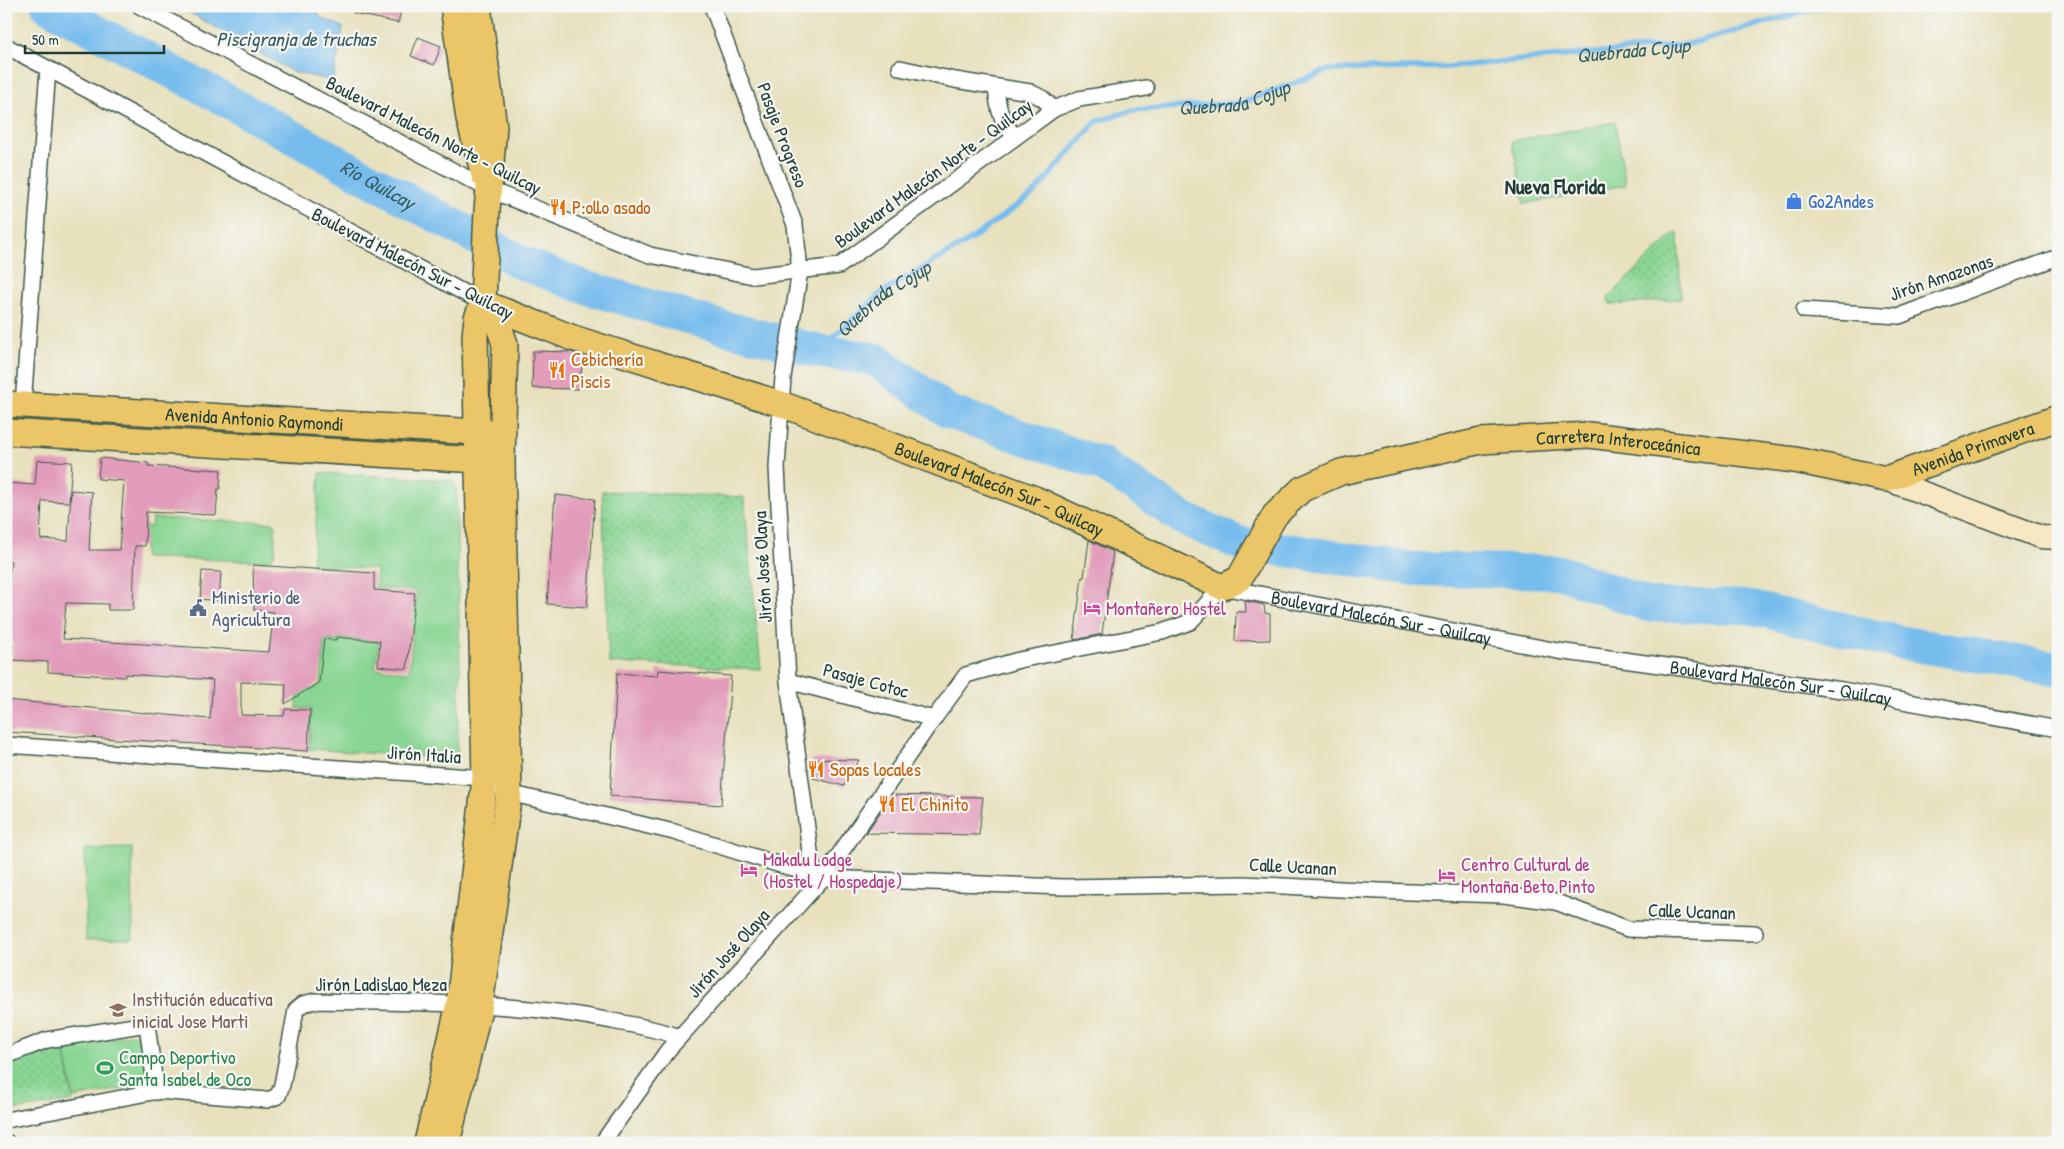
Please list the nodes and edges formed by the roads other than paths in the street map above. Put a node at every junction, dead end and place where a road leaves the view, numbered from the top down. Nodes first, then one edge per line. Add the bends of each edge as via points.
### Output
1 (140, 6) edge
2 (453, 6) edge
3 (478, 6) edge
4 (712, 6) edge
5 (6, 46) edge
6 (900, 68) dead end
7 (48, 69) junction
8 (996, 87) junction
9 (1146, 88) dead end
10 (1054, 109) junction
11 (1014, 136) junction
12 (488, 200) junction
13 (2058, 257) edge
14 (799, 276) junction
15 (484, 292) junction
16 (1804, 310) dead end
17 (783, 377) joint
18 (14, 404) edge
19 (781, 404) junction
20 (2058, 418) edge
21 (6, 432) edge
22 (490, 432) junction
23 (490, 461) junction
24 (1886, 479) junction
25 (2058, 538) edge
26 (1231, 583) junction
27 (788, 681) junction
28 (934, 719) junction
29 (2058, 729) edge
30 (6, 745) edge
31 (485, 778) junction
32 (508, 792) junction
33 (818, 876) junction
34 (1755, 933) dead end
35 (469, 1005) junction
36 (679, 1038) junction
37 (6, 1056) edge
38 (156, 1092) junction
39 (6, 1120) edge
40 (427, 1143) edge
41 (447, 1143) edge
42 (602, 1143) edge

1 - 12 street, Boulevard Malecón Norte - Quilcay
2 - 12 main road via 469,119
3 - 12 main road via 494,127
4 - 14 street, Pasaje Progreso via 796,224
5 - 7 street, Boulevard Malecón Sur - Quilcay
6 - 8 street
7 - 15 street, Boulevard Malecón Sur - Quilcay
7 - 18 street
8 - 10 street via 1030,92
8 - 11 street via 999,111
9 - 10 street, Boulevard Malecón Norte - Quilcay via 1079,100
10 - 11 street, Boulevard Malecón Norte - Quilcay
11 - 14 street, Boulevard Malecón Norte - Quilcay via 839,266
12 - 14 street, Boulevard Malecón Norte - Quilcay via 650,256 753,276
12 - 15 main road
13 - 16 street, Jirón Amazonas via 1898,316
14 - 17 street, Pasaje Progreso
15 - 19 main road, Boulevard Malecón Sur - Quilcay via 573,338
15 - 22 main road via 505,344
17 - 19 street, Jirón José Olaya
18 - 22 main road, Avenida Antonio Raymondi
19 - 26 main road, Boulevard Malecón Sur - Quilcay via 1035,499
19 - 27 street, Jirón José Olaya via 777,467
20 - 24 main road, Avenida Primavera
21 - 23 main road, Avenida Antonio Raymondi
22 - 23 main road
23 - 31 main road
23 - 32 main road
24 - 25 street, Carretera Interoceánica via 2041,538
24 - 26 main road, Carretera Interoceánica via 1795,460 1589,435 1481,441 1341,472 1302,489 1275,515
26 - 28 street, Jirón José Olaya via 1190,622 1162,632 1019,660 966,675
26 - 29 street, Boulevard Malecón Sur - Quilcay via 1558,651 1842,690
27 - 28 street, Pasaje Cotoc
27 - 33 street, Jirón José Olaya
28 - 33 street, Jirón José Olaya
30 - 31 street, Jirón Italia
31 - 32 street, Jirón Italia
31 - 35 main road
32 - 33 street, Jirón Italia via 674,832
32 - 35 main road
33 - 34 street, Calle Ucanan via 1064,887 1243,884 1504,895 1556,902 1628,929
33 - 36 street, Jirón José Olaya
35 - 36 street, Jirón Ladislao Meza via 576,1014 661,1030
35 - 38 street, Jirón Ladislao Meza via 315,1001 303,1004 296,1010 278,1096 253,1101
35 - 40 main road
35 - 41 main road
36 - 42 street, Jirón José Olaya
37 - 38 street via 47,1040 147,1024
38 - 39 street, Jirón Ladislao Meza

